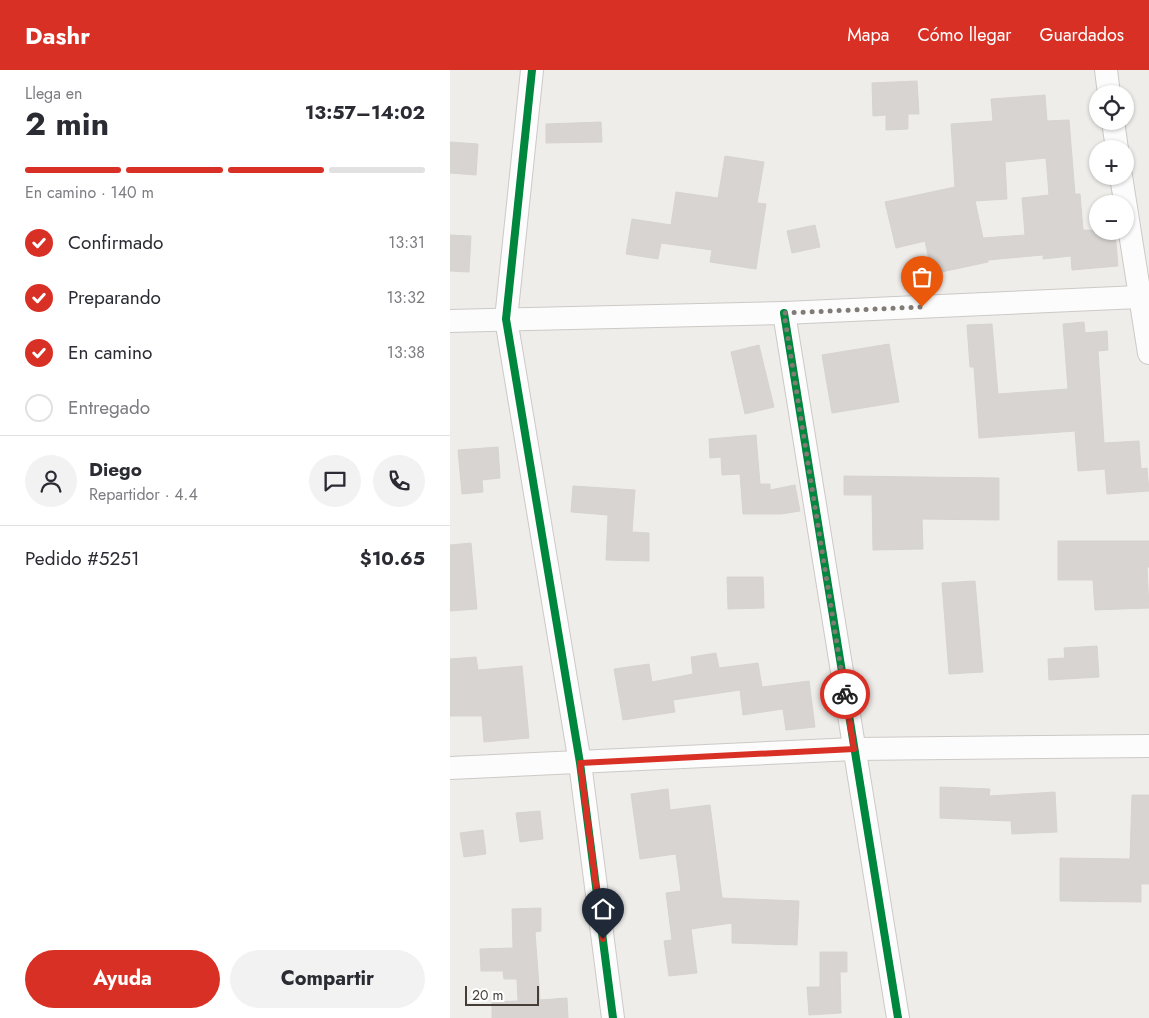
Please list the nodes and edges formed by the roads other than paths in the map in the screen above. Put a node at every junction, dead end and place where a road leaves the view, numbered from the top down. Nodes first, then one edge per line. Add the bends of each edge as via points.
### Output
1 (532, 70) edge
2 (1106, 70) edge
3 (1108, 85) edge
4 (1123, 185) edge
5 (1139, 297) junction
6 (784, 313) junction
7 (506, 319) junction
8 (450, 321) edge
9 (1149, 353) edge
10 (1149, 746) edge
11 (854, 749) junction
12 (580, 763) junction
13 (450, 768) edge
14 (613, 1018) edge
15 (898, 1018) edge

1 - 7 street
2 - 3 street
4 - 5 street
5 - 6 street
5 - 9 street
6 - 7 street
6 - 11 street
7 - 8 street
7 - 12 street
10 - 11 street
11 - 12 street
11 - 15 street
12 - 13 street
12 - 14 street

